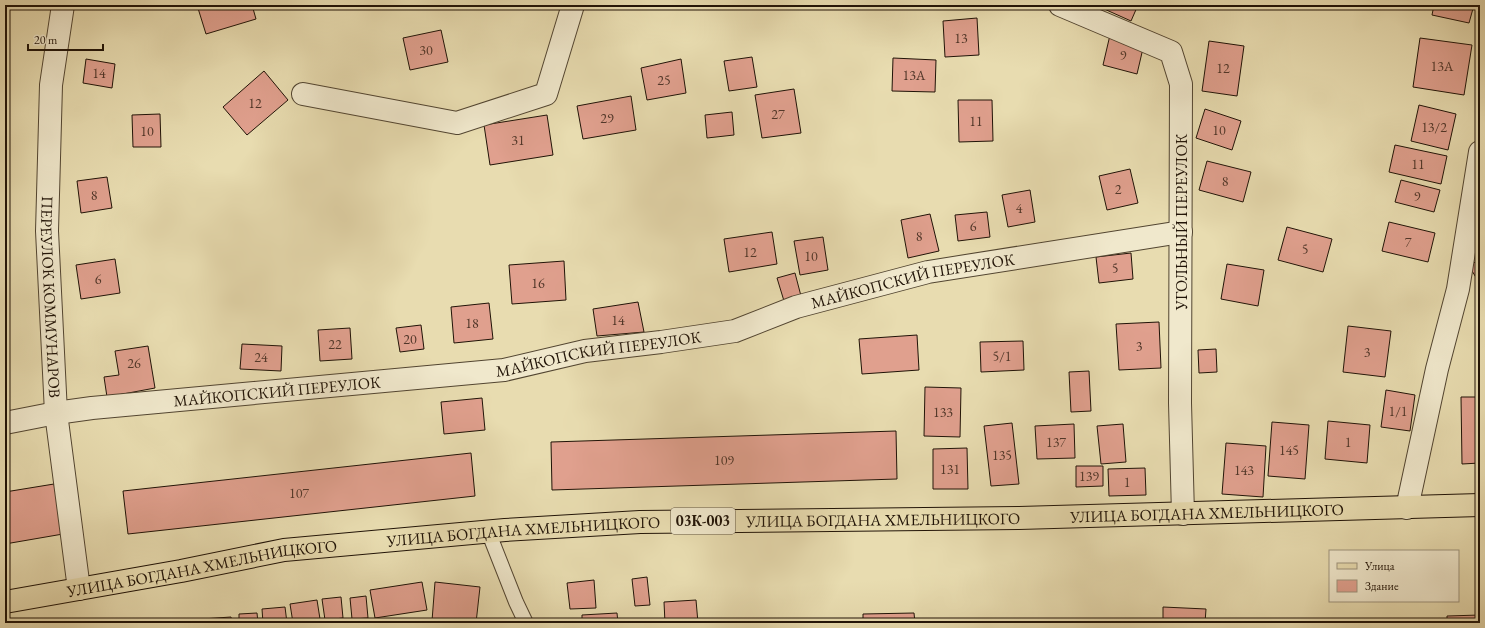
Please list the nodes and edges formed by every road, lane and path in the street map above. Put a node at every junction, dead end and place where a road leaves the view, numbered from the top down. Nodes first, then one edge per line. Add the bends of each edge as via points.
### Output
1 (64, 5) edge
2 (573, 5) edge
3 (1060, 5) edge
4 (303, 94) dead end
5 (1480, 152) edge
6 (1181, 232) junction
7 (56, 413) junction
8 (5, 423) edge
9 (1480, 505) edge
10 (1407, 508) junction
11 (1183, 514) junction
12 (488, 531) junction
13 (79, 588) junction
14 (5, 602) edge
15 (526, 623) edge

1 - 7 street, ПЕРЕУЛОК КОММУНАРОВ via 51,85 47,231
2 - 4 street via 546,94 456,123
3 - 6 street, УГОЛЬНЫЙ ПЕРЕУЛОК via 1172,52 1181,84
5 - 10 street via 1458,289 1437,369
6 - 7 street, МАЙКОПСКИЙ ПЕРЕУЛОК via 928,272 796,307 735,331 585,351 504,370
6 - 11 street, УГОЛЬНЫЙ ПЕРЕУЛОК via 1180,403
7 - 8 street, МАЙКОПСКИЙ ПЕРЕУЛОК
7 - 13 street, ПЕРЕУЛОК КОММУНАРОВ
9 - 10 main road, 03К-003
10 - 11 main road, УЛИЦА БОГДАНА ХМЕЛЬНИЦКОГО / 03К-003
11 - 12 main road, УЛИЦА БОГДАНА ХМЕЛЬНИЦКОГО / 03К-003 via 640,522
12 - 13 main road, УЛИЦА БОГДАНА ХМЕЛЬНИЦКОГО / 03К-003 via 284,550
12 - 15 lane
13 - 14 main road, УЛИЦА БОГДАНА ХМЕЛЬНИЦКОГО / 03К-003

